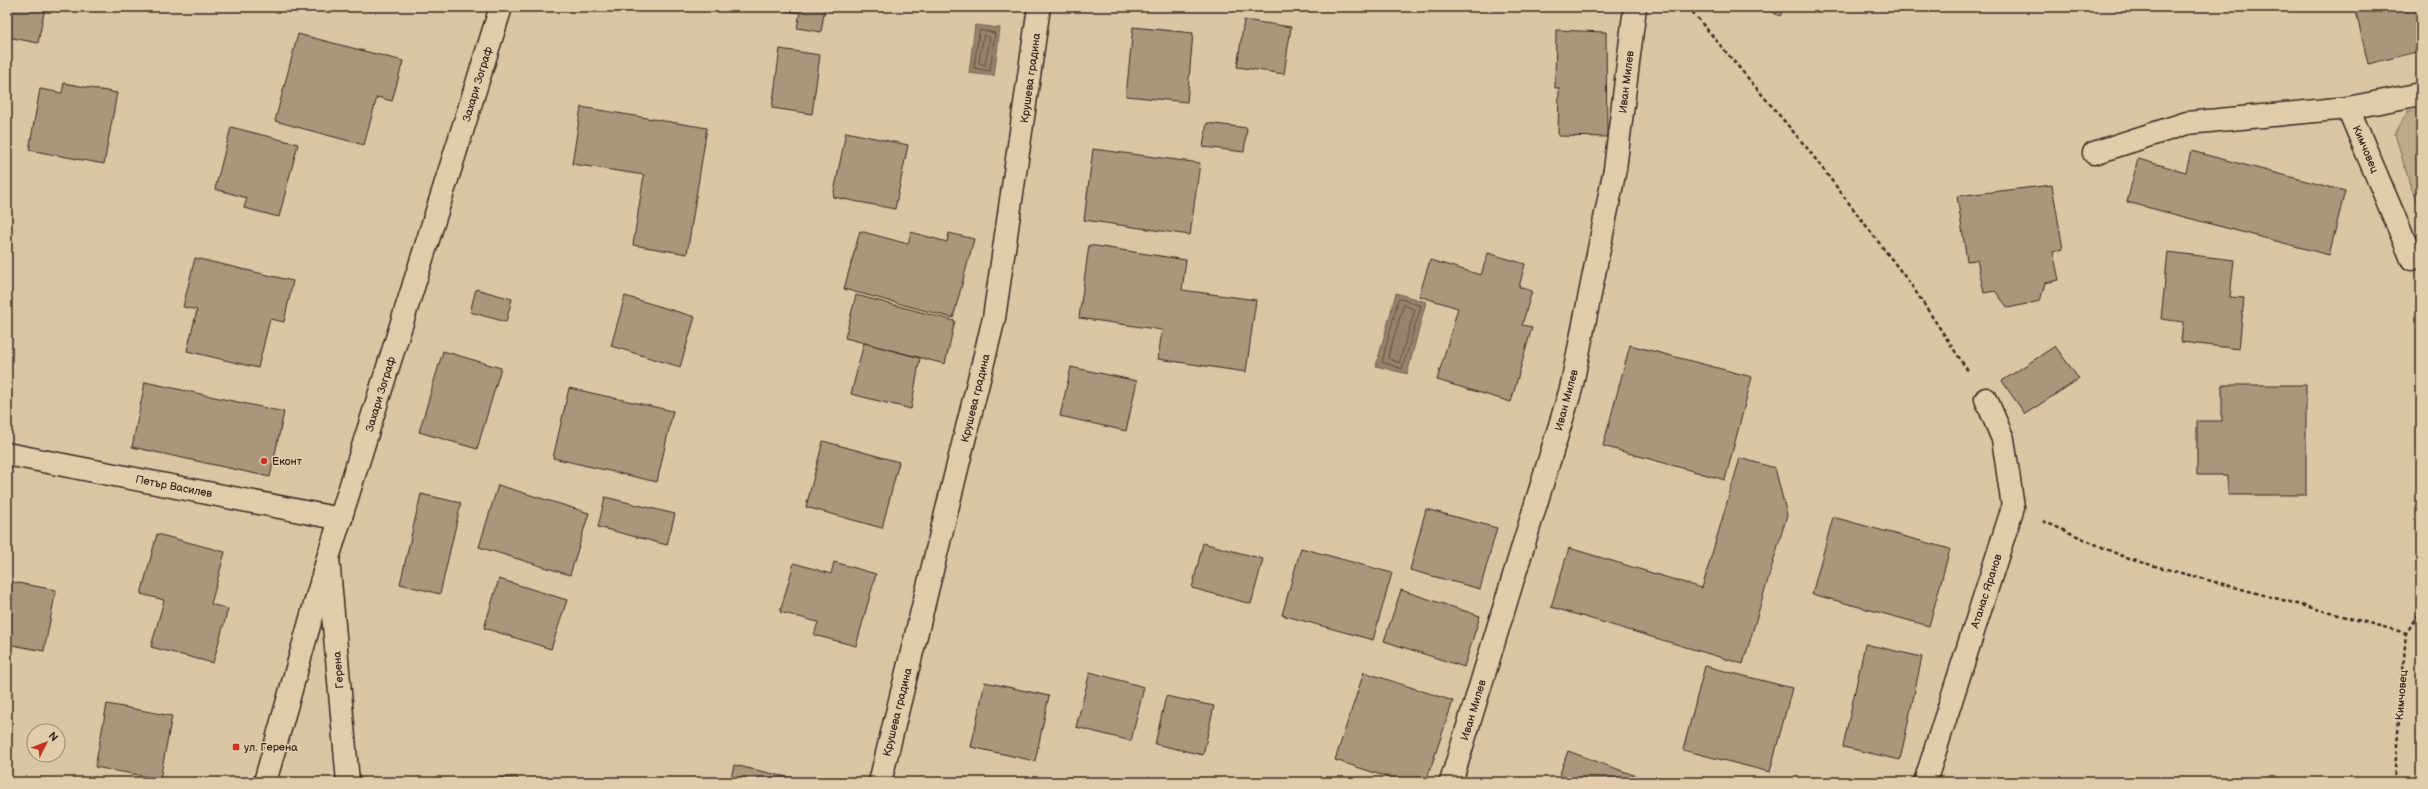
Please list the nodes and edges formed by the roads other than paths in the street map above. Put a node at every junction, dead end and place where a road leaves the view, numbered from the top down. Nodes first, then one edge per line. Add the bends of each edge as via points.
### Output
1 (501, 7) edge
2 (1039, 7) edge
3 (1635, 7) edge
4 (2421, 94) edge
5 (2348, 108) junction
6 (2094, 153) dead end
7 (2412, 259) dead end
8 (1986, 398) road end
9 (7, 454) edge
10 (341, 519) junction
11 (328, 558) junction
12 (265, 782) edge
13 (348, 782) edge
14 (880, 782) edge
15 (1451, 782) edge
16 (1925, 782) edge

1 - 10 street, Захари Зограф
2 - 14 street, Крушева градина via 994,318
3 - 15 street, Иван Милев via 1615,169 1571,390
4 - 5 street
5 - 6 street via 2187,123
5 - 7 street, Кимчовец
8 - 16 street, Атанас Яранов via 2003,440 2013,507
9 - 10 street, Петър Василев
10 - 11 street, Захари Зограф
11 - 12 street, Захари Зограф
11 - 13 street, Герена

